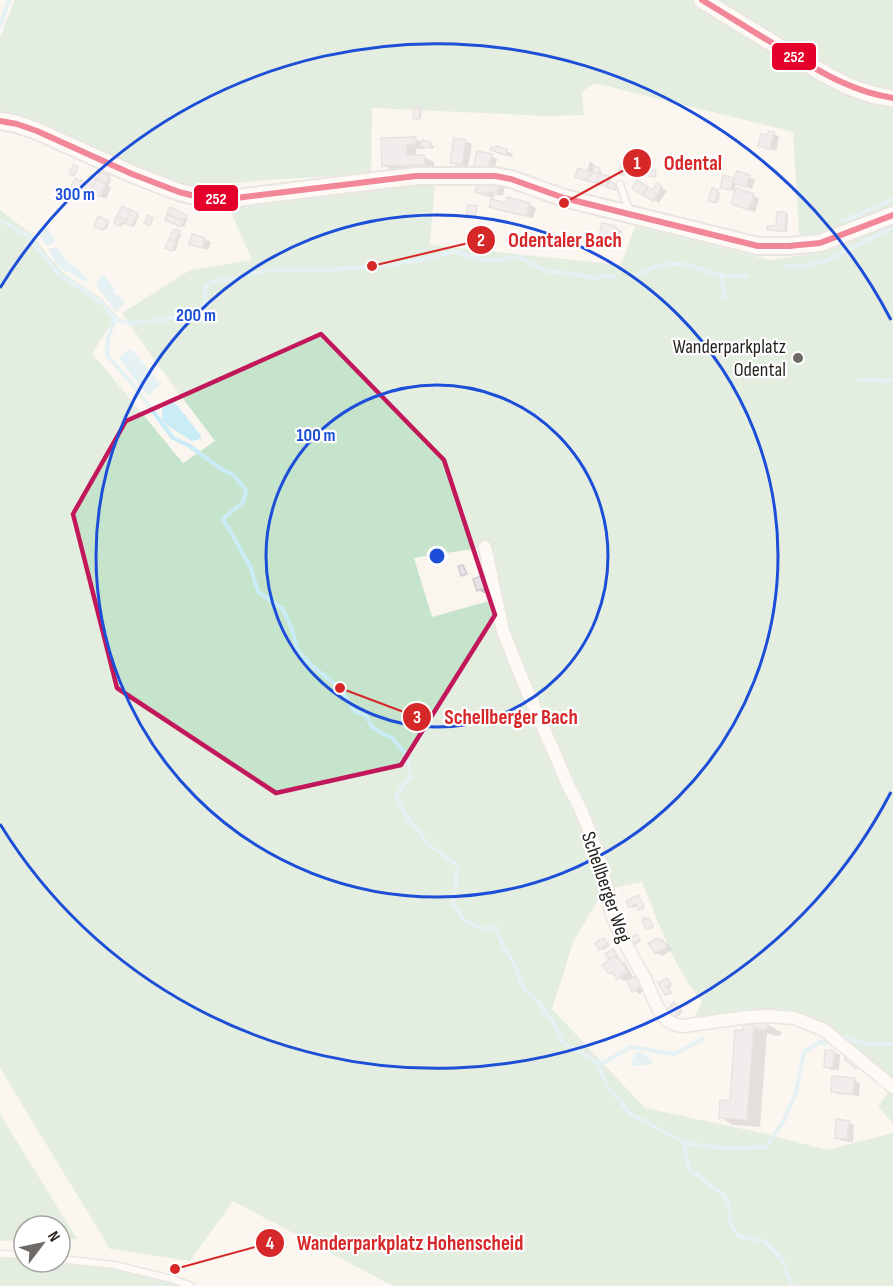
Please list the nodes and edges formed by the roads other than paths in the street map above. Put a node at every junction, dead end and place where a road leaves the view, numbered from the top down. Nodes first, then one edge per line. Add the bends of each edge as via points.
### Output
1 (702, 0) edge
2 (893, 98) edge
3 (0, 121) edge
4 (620, 184) dead end
5 (630, 215) junction
6 (893, 215) edge
7 (485, 547) dead end
8 (893, 1087) edge
9 (72, 1260) edge
10 (191, 1286) edge

1 - 2 main road via 834,80 858,91
3 - 5 main road via 17,124 132,174 203,198 236,198 416,176 495,176
4 - 5 lane
5 - 6 main road via 758,246 779,246 820,243
7 - 8 street, Schellberger Weg via 503,631 593,844 611,913 664,1018 683,1026 748,1017 794,1018 827,1033
9 - 10 lane via 114,1265

